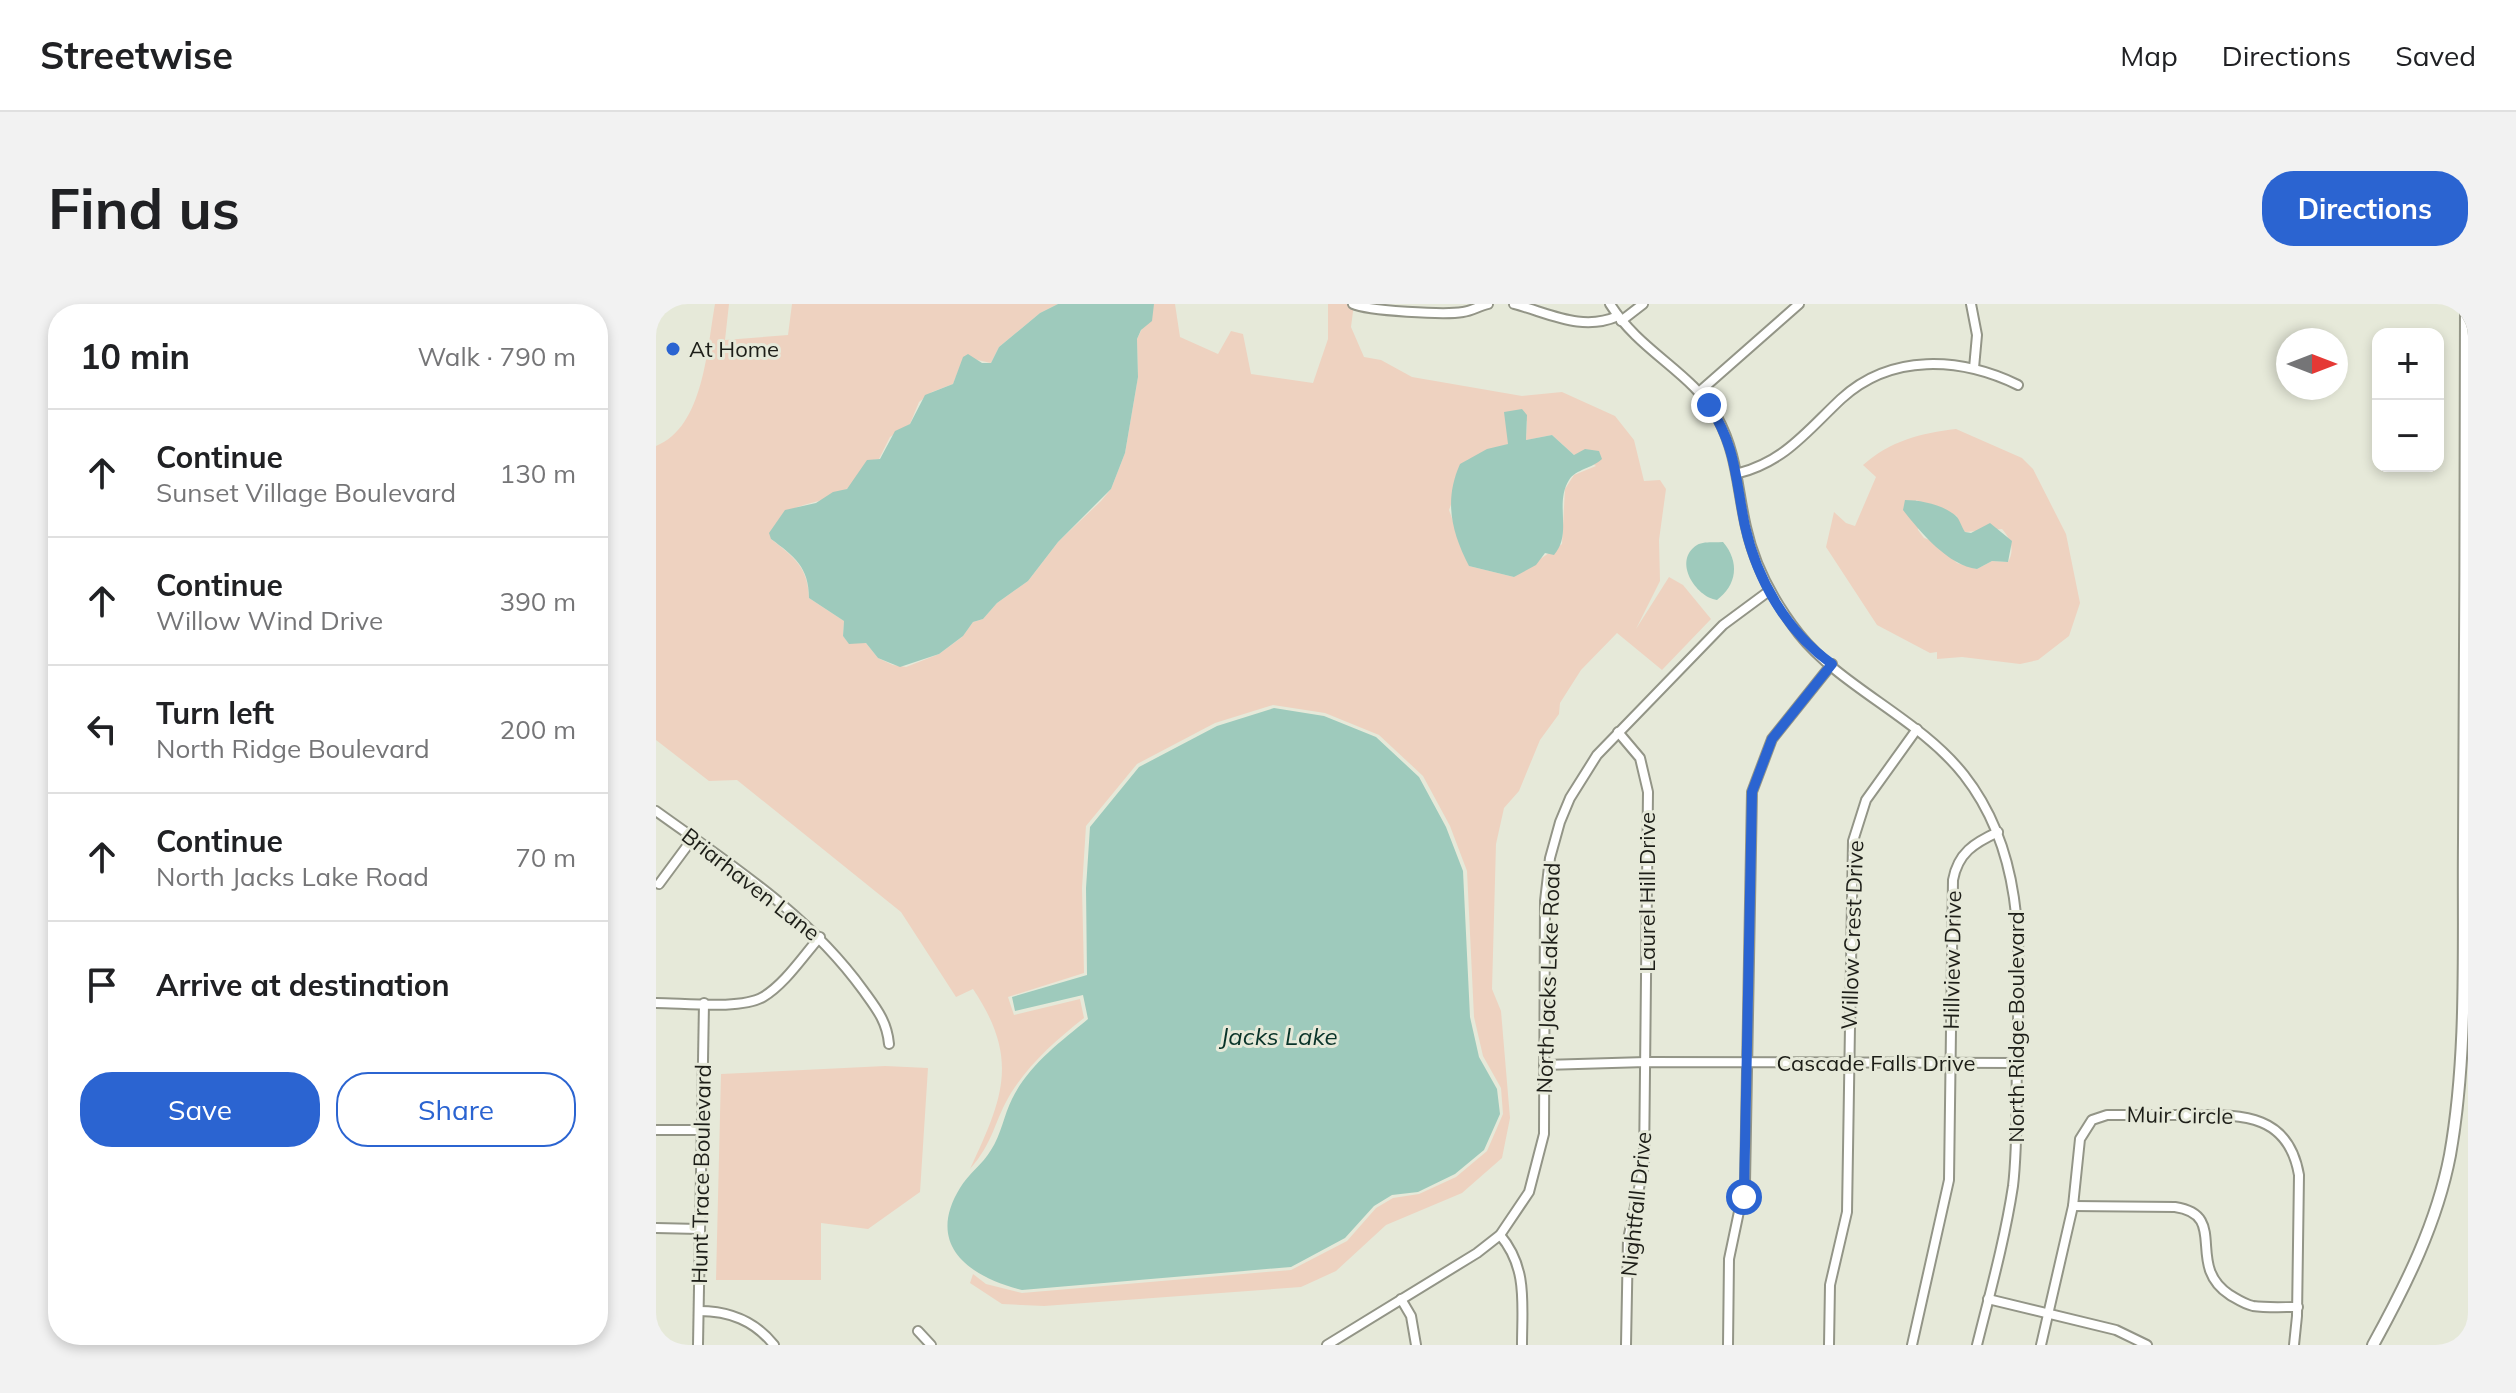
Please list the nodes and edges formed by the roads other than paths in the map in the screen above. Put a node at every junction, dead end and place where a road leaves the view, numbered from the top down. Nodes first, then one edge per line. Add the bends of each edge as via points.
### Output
1 (1353, 304) edge
2 (1488, 304) edge
3 (1514, 304) edge
4 (1610, 304) edge
5 (1643, 304) edge
6 (1799, 304) edge
7 (1971, 304) edge
8 (2466, 304) edge
9 (1620, 318) junction
10 (1974, 368) junction
11 (2018, 385) dead end
12 (1699, 392) junction
13 (1739, 473) junction
14 (1769, 591) junction
15 (1832, 664) junction
16 (1917, 729) junction
17 (1618, 732) junction
18 (656, 811) edge
19 (1998, 832) junction
20 (693, 838) junction
21 (659, 884) dead end
22 (2466, 891) edge
23 (820, 937) junction
24 (656, 1003) edge
25 (704, 1003) junction
26 (889, 1044) dead end
27 (1646, 1062) junction
28 (1747, 1062) junction
29 (1849, 1063) junction
30 (1950, 1063) junction
31 (2017, 1063) junction
32 (1544, 1065) junction
33 (2464, 1069) edge
34 (656, 1130) edge
35 (701, 1130) junction
36 (2073, 1206) junction
37 (656, 1228) edge
38 (699, 1229) junction
39 (1500, 1235) junction
40 (1401, 1299) junction
41 (1988, 1299) junction
42 (2298, 1307) junction
43 (699, 1311) junction
44 (2049, 1313) junction
45 (918, 1331) dead end
46 (2137, 1342) edge
47 (698, 1345) edge
48 (774, 1345) edge
49 (931, 1345) edge
50 (1327, 1345) edge
51 (1416, 1345) edge
52 (1522, 1345) edge
53 (1626, 1345) edge
54 (1728, 1345) edge
55 (1829, 1345) edge
56 (1912, 1345) edge
57 (1977, 1345) edge
58 (2041, 1345) edge
59 (2147, 1345) edge
60 (2294, 1345) edge
61 (2373, 1345) edge

1 - 2 street via 1377,310 1465,312
3 - 9 street via 1593,325
4 - 9 street
5 - 9 street
6 - 12 street
7 - 10 street via 1977,335
8 - 22 main road
9 - 12 street via 1643,346
10 - 11 street
10 - 13 street via 1926,363 1878,376 1849,393 1779,457
12 - 13 street via 1717,418
13 - 14 street, North Ridge Boulevard via 1750,546
14 - 15 street, North Ridge Boulevard via 1801,637
14 - 17 street, North Jacks Lake Road via 1723,625
15 - 16 street, North Ridge Boulevard
15 - 28 street via 1772,739 1752,792
16 - 19 street, North Ridge Boulevard via 1963,774
16 - 29 street, Willow Crest Drive via 1866,800 1853,841
17 - 27 street, Laurel Hill Drive via 1640,758 1647,779
17 - 32 street, North Jacks Lake Road via 1570,798 1550,858
18 - 20 street, Briarhaven Lane
19 - 30 street, Hillview Drive via 1969,848 1954,871
19 - 31 street, North Ridge Boulevard via 2012,873 2017,913
20 - 21 street
20 - 23 street, Briarhaven Lane
22 - 33 main road
23 - 25 street via 765,996 749,1002
23 - 26 street, Briarhaven Lane via 887,1024
24 - 25 street
25 - 35 street, Hunt Trace Boulevard
27 - 28 street, Cascade Falls Drive
27 - 32 street, Cascade Falls Drive
27 - 53 street, Nightfall Drive via 1644,1165 1628,1239
28 - 29 street, Cascade Falls Drive
28 - 54 street via 1745,1183 1729,1259
29 - 30 street, Cascade Falls Drive
29 - 55 street, Willow Crest Drive via 1847,1212 1830,1285
30 - 31 street, Cascade Falls Drive
30 - 56 street, Hillview Drive via 1948,1193
31 - 41 street, North Ridge Boulevard via 2015,1170
32 - 39 street, North Jacks Lake Road via 1539,1164 1529,1192
33 - 61 main road via 2438,1200 2418,1258
34 - 35 street
35 - 38 street, Hunt Trace Boulevard
36 - 42 street via 2190,1210 2204,1227 2207,1268 2218,1287 2248,1305
36 - 42 street, Muir Circle via 2080,1139 2087,1125 2100,1117 2258,1119 2282,1136 2297,1164
36 - 44 street, Muir Circle
37 - 38 street
38 - 43 street, Hunt Trace Boulevard
39 - 40 street, North Jacks Lake Road
39 - 52 street via 1522,1273
40 - 50 street, North Jacks Lake Road
40 - 51 street via 1411,1316
41 - 44 street
41 - 57 street, North Ridge Boulevard
42 - 60 street, Muir Circle
43 - 47 street, Hunt Trace Boulevard
43 - 48 street via 737,1316
44 - 46 street via 2116,1330
44 - 58 street, Muir Circle
45 - 49 street
46 - 59 street

